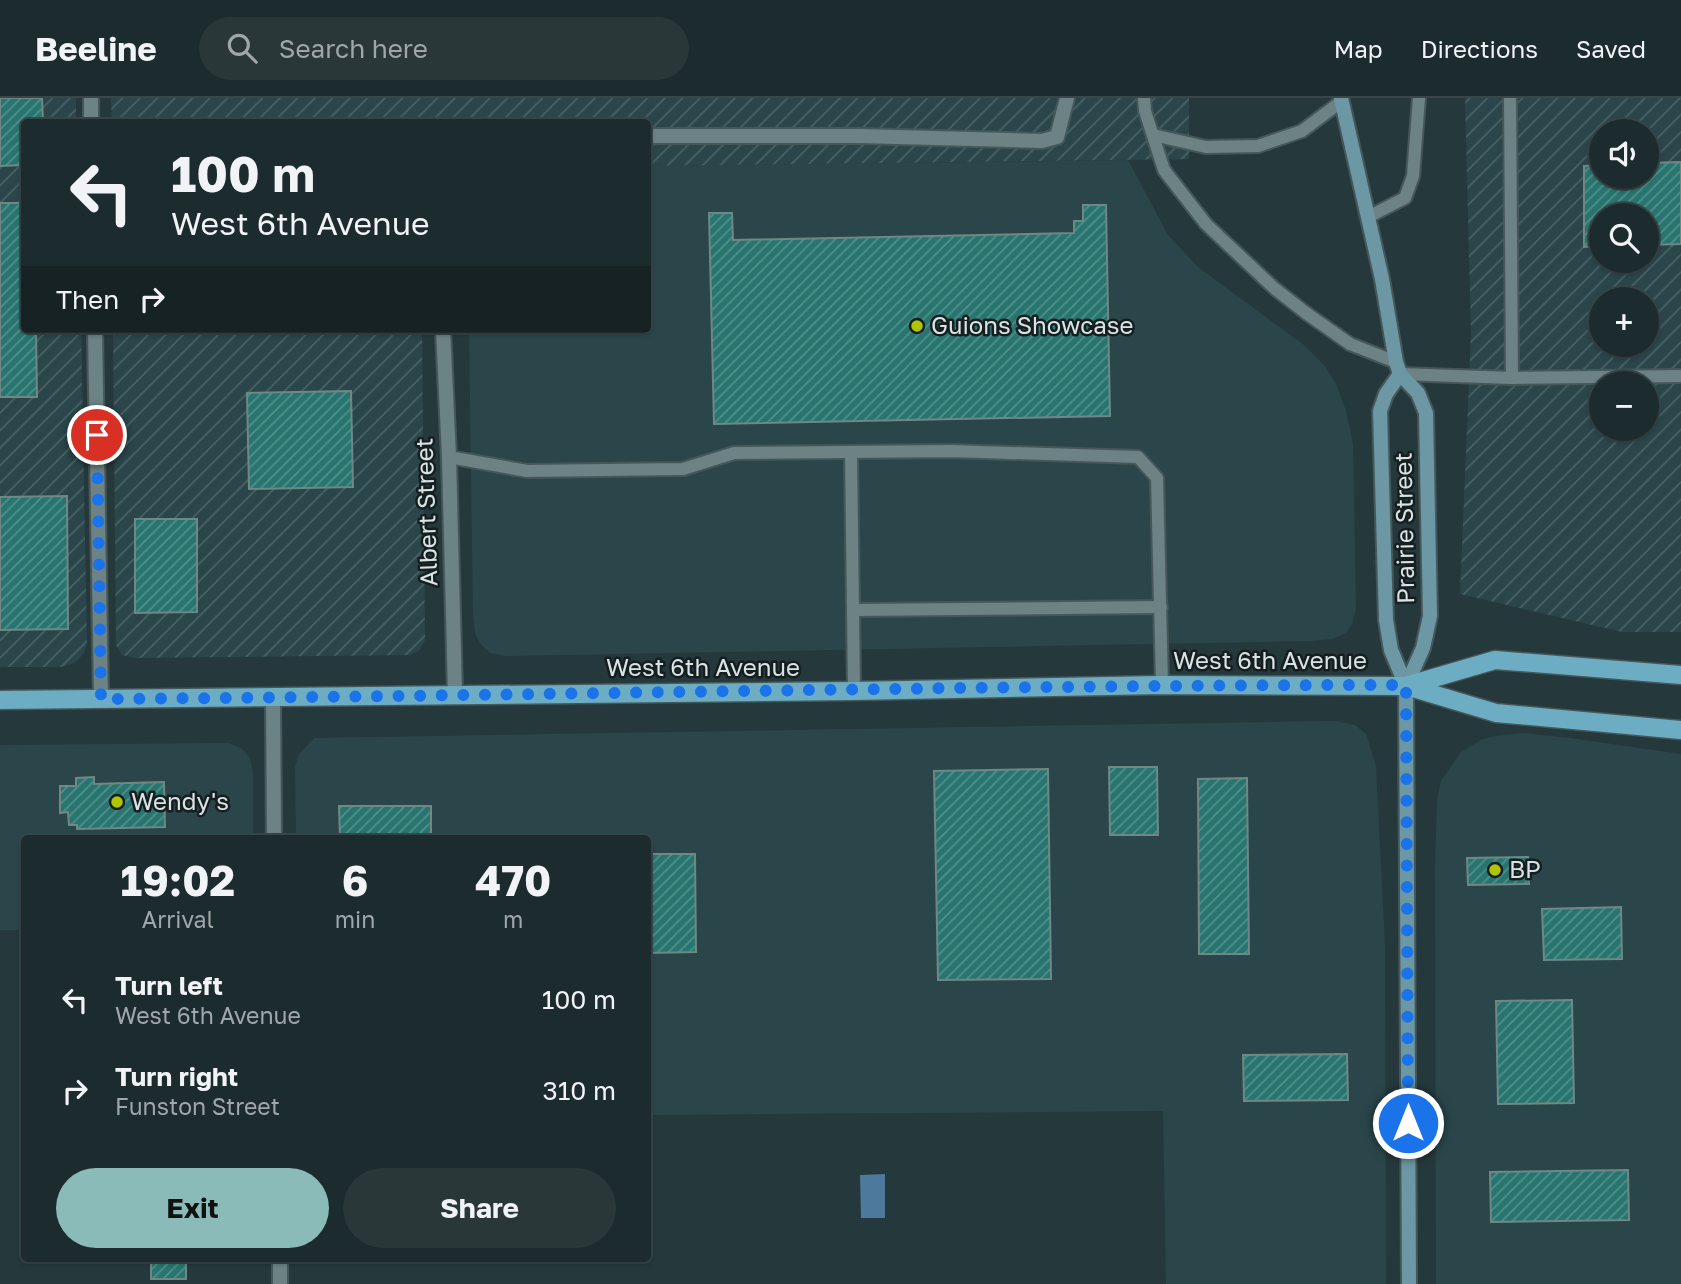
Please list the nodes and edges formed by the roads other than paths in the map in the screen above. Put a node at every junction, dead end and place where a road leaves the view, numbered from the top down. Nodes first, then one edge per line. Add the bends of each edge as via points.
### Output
1 (91, 98) edge
2 (1067, 98) edge
3 (1144, 98) edge
4 (1419, 98) edge
5 (1510, 98) edge
6 (1342, 100) edge
7 (91, 119) edge
8 (1153, 135) junction
9 (651, 136) edge
10 (1368, 217) junction
11 (95, 333) edge
12 (443, 333) edge
13 (1398, 368) junction
14 (1681, 376) edge
15 (1511, 378) junction
16 (851, 452) junction
17 (449, 457) junction
18 (1161, 607) junction
19 (853, 610) junction
20 (1681, 675) edge
21 (1162, 685) junction
22 (1406, 685) junction
23 (854, 691) junction
24 (455, 694) junction
25 (273, 697) junction
26 (101, 699) junction
27 (0, 700) edge
28 (1681, 730) edge
29 (274, 835) edge
30 (280, 1262) edge
31 (280, 1284) edge
32 (1409, 1284) edge

1 - 7 street
2 - 9 street via 1056,137 1042,141
3 - 8 lane
4 - 10 lane via 1413,176 1405,198
5 - 15 lane
6 - 8 lane via 1302,131 1258,146 1206,147
6 - 10 main road, Prairie Street
8 - 13 lane via 1164,170 1206,224 1306,313 1350,344
10 - 13 main road, Prairie Street
11 - 26 street
12 - 17 street, Albert Street
13 - 15 lane
13 - 22 main road, Prairie Street via 1380,411 1386,620 1391,650
13 - 22 main road, Prairie Street via 1426,412 1430,616 1423,648
14 - 15 lane
16 - 17 lane via 734,453 683,469 527,471
16 - 18 lane via 1138,457 1157,478
16 - 19 lane
17 - 24 street, Albert Street
18 - 19 lane
18 - 21 lane
19 - 23 lane
20 - 22 main road, West 6th Avenue via 1495,660
21 - 22 main road, West 6th Avenue
21 - 23 main road, West 6th Avenue
22 - 28 main road, West 6th Avenue via 1496,713
22 - 32 main road, Prairie Street
23 - 24 main road, West 6th Avenue
24 - 25 main road, West 6th Avenue
25 - 26 main road, West 6th Avenue
25 - 29 street
26 - 27 main road, West 6th Avenue
30 - 31 street

